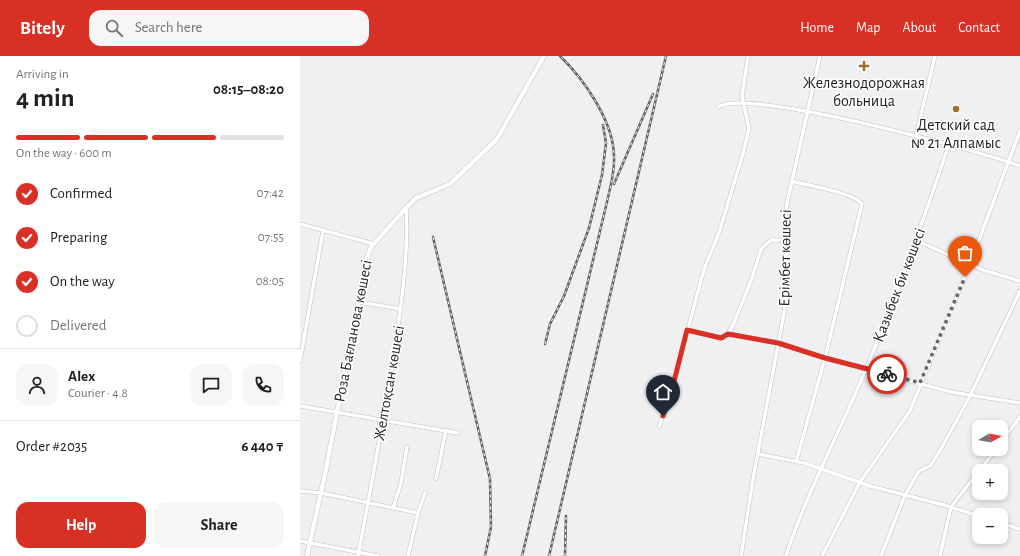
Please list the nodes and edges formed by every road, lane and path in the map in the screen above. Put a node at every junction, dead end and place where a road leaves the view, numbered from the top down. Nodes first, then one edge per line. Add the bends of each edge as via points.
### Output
1 (544, 56) edge
2 (748, 56) edge
3 (820, 56) edge
4 (935, 56) edge
5 (742, 103) junction
6 (718, 107) dead end
7 (807, 110) junction
8 (1020, 131) edge
9 (916, 136) junction
10 (949, 144) junction
11 (1008, 162) junction
12 (1020, 166) edge
13 (791, 181) junction
14 (406, 208) junction
15 (300, 224) edge
16 (323, 231) junction
17 (786, 240) junction
18 (916, 240) junction
19 (374, 244) junction
20 (970, 264) junction
21 (1020, 281) edge
22 (1020, 291) edge
23 (359, 302) junction
24 (401, 309) junction
25 (687, 330) junction
26 (728, 334) junction
27 (778, 343) junction
28 (825, 358) junction
29 (300, 361) edge
30 (866, 369) junction
31 (920, 383) junction
32 (970, 396) junction
33 (1020, 403) edge
34 (300, 406) edge
35 (337, 412) junction
36 (1020, 417) edge
37 (383, 419) junction
38 (660, 427) dead end
39 (446, 430) junction
40 (458, 433) dead end
41 (1008, 433) edge
42 (407, 447) dead end
43 (758, 454) junction
44 (991, 456) edge
45 (796, 462) junction
46 (821, 469) junction
47 (436, 479) dead end
48 (860, 482) junction
49 (300, 491) edge
50 (321, 493) junction
51 (425, 493) dead end
52 (904, 495) junction
53 (367, 502) junction
54 (952, 507) junction
55 (393, 508) junction
56 (418, 513) junction
57 (972, 514) edge
58 (1008, 525) edge
59 (1020, 529) edge
60 (300, 541) edge
61 (310, 543) junction
62 (358, 554) edge
63 (307, 556) edge
64 (378, 556) edge
65 (408, 556) edge
66 (741, 556) edge
67 (786, 556) edge
68 (822, 556) edge
69 (881, 556) edge
70 (940, 556) edge

1 - 14 street, Роза Бағланова көшесі via 497,139 450,184 416,198
2 - 5 street
3 - 7 street, Ерімбет көшесі
4 - 9 street
5 - 6 street via 728,103
5 - 7 street
5 - 25 street via 749,129
7 - 9 street
7 - 13 street, Ерімбет көшесі
8 - 11 street
9 - 10 street
10 - 11 street
10 - 18 street, Қазыбек би көшесі
11 - 12 street
11 - 20 street
13 - 17 street, Ерімбет көшесі via 785,222
13 - 28 street via 857,199 862,204
14 - 19 street, Роза Бағланова көшесі
14 - 24 street, Желтоқсан көшесі
15 - 16 street
16 - 19 street
16 - 29 street
17 - 26 street via 771,240 761,249 751,281
17 - 27 street, Ерімбет көшесі via 788,282
18 - 20 street
18 - 30 street, Қазыбек би көшесі
19 - 23 street, Роза Бағланова көшесі via 367,258
20 - 21 street
20 - 31 street
22 - 32 street
23 - 24 street
23 - 35 street, Роза Бағланова көшесі
24 - 37 street, Желтоқсан көшесі
25 - 26 street via 721,338
25 - 38 street
26 - 27 street
27 - 28 street
27 - 43 street, Ерімбет көшесі
28 - 30 street
28 - 45 street
30 - 31 street
30 - 46 street, Қазыбек би көшесі
31 - 32 street
31 - 48 street via 910,411
32 - 33 street
32 - 52 street via 930,466 919,471
34 - 35 street
35 - 37 street
35 - 50 street, Роза Бағланова көшесі
36 - 41 street
37 - 39 street
37 - 53 street, Желтоқсан көшесі
39 - 40 street
39 - 47 street
42 - 55 street via 401,483
43 - 45 street
43 - 66 street, Ерімбет көшесі
44 - 54 street
45 - 46 street
46 - 48 street
46 - 67 street, Қазыбек би көшесі via 795,528
48 - 52 street
48 - 68 street
49 - 50 street
50 - 53 street
50 - 61 street, Роза Бағланова көшесі
51 - 56 street
52 - 54 street
52 - 69 street
53 - 55 street
53 - 62 street, Желтоқсан көшесі
54 - 57 street
54 - 70 street
55 - 56 street
56 - 65 street
58 - 59 street
60 - 61 street
61 - 62 street
61 - 63 street, Роза Бағланова көшесі
62 - 64 street

